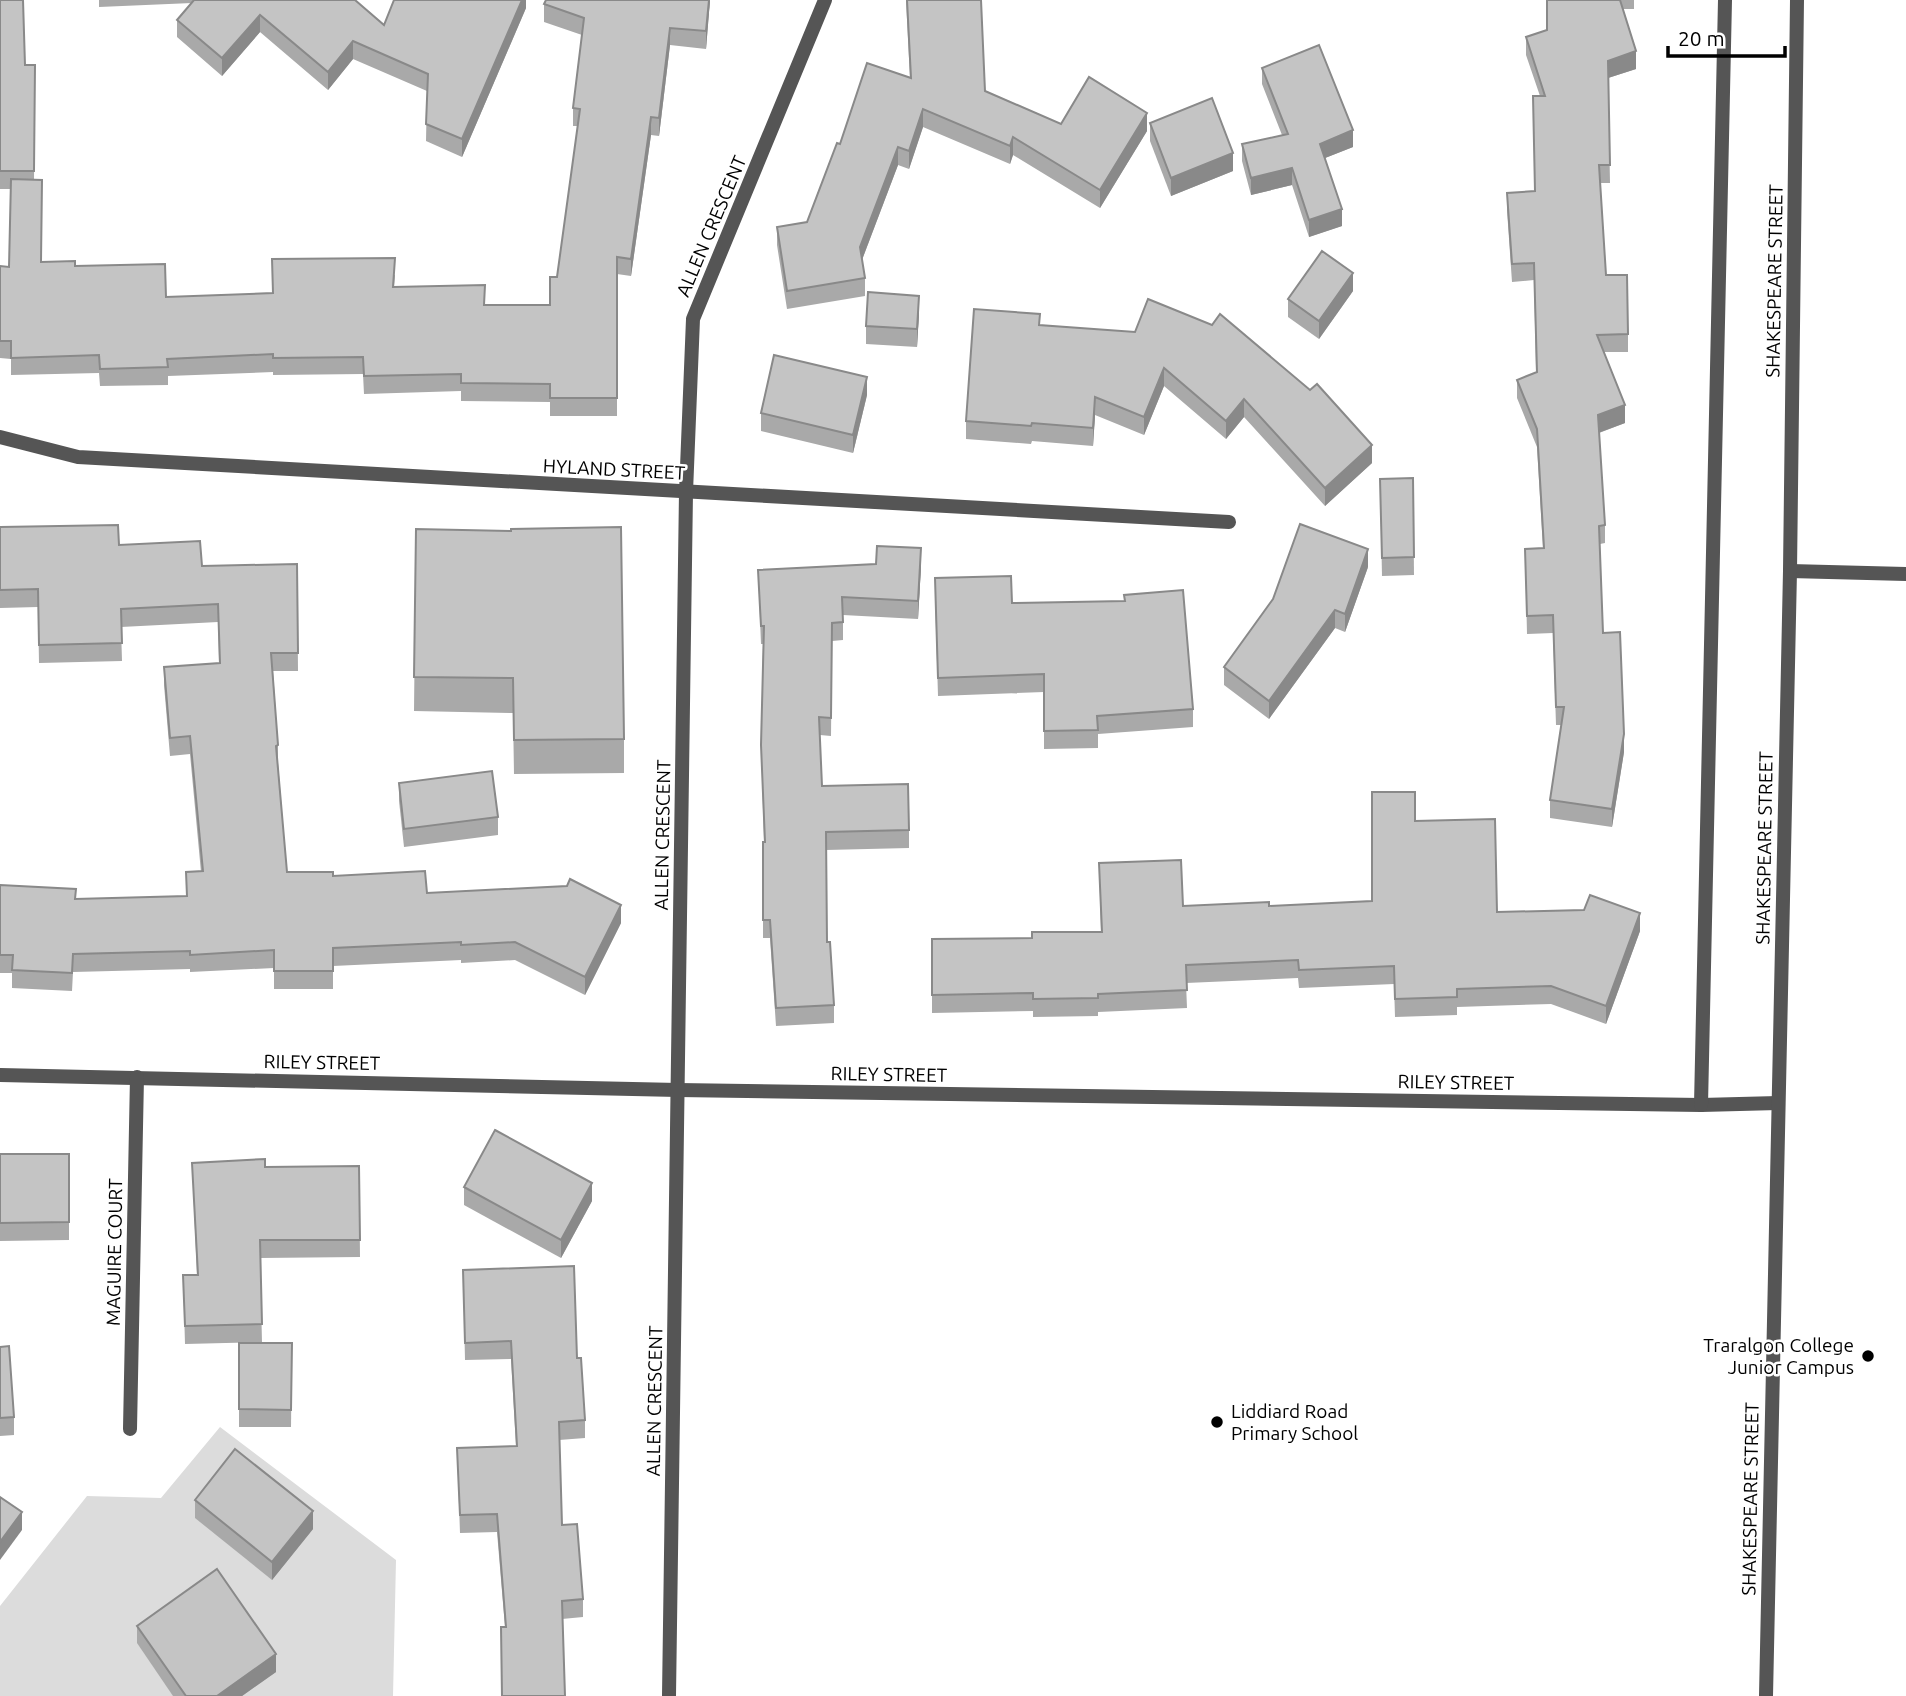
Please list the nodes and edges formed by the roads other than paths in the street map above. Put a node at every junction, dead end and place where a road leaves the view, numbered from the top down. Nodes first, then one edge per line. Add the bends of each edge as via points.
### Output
1 (825, 0) edge
2 (1724, 0) edge
3 (1797, 0) edge
4 (0, 437) edge
5 (686, 492) junction
6 (1228, 522) dead end
7 (1790, 571) junction
8 (1906, 574) edge
9 (0, 1075) edge
10 (137, 1077) junction
11 (678, 1090) junction
12 (1778, 1103) junction
13 (1701, 1105) junction
14 (130, 1429) dead end
15 (668, 1696) edge
16 (1766, 1696) edge

1 - 5 street, ALLEN CRESCENT via 693,318
2 - 13 street
3 - 7 street, SHAKESPEARE STREET
4 - 5 street, HYLAND STREET via 78,457
5 - 6 street, HYLAND STREET
5 - 11 street, ALLEN CRESCENT
7 - 8 street
7 - 12 street, SHAKESPEARE STREET
9 - 10 street, RILEY STREET
10 - 11 street, RILEY STREET
10 - 14 street, MAGUIRE COURT
11 - 13 street, RILEY STREET
11 - 15 street, ALLEN CRESCENT
12 - 13 street, RILEY STREET
12 - 16 street, SHAKESPEARE STREET

